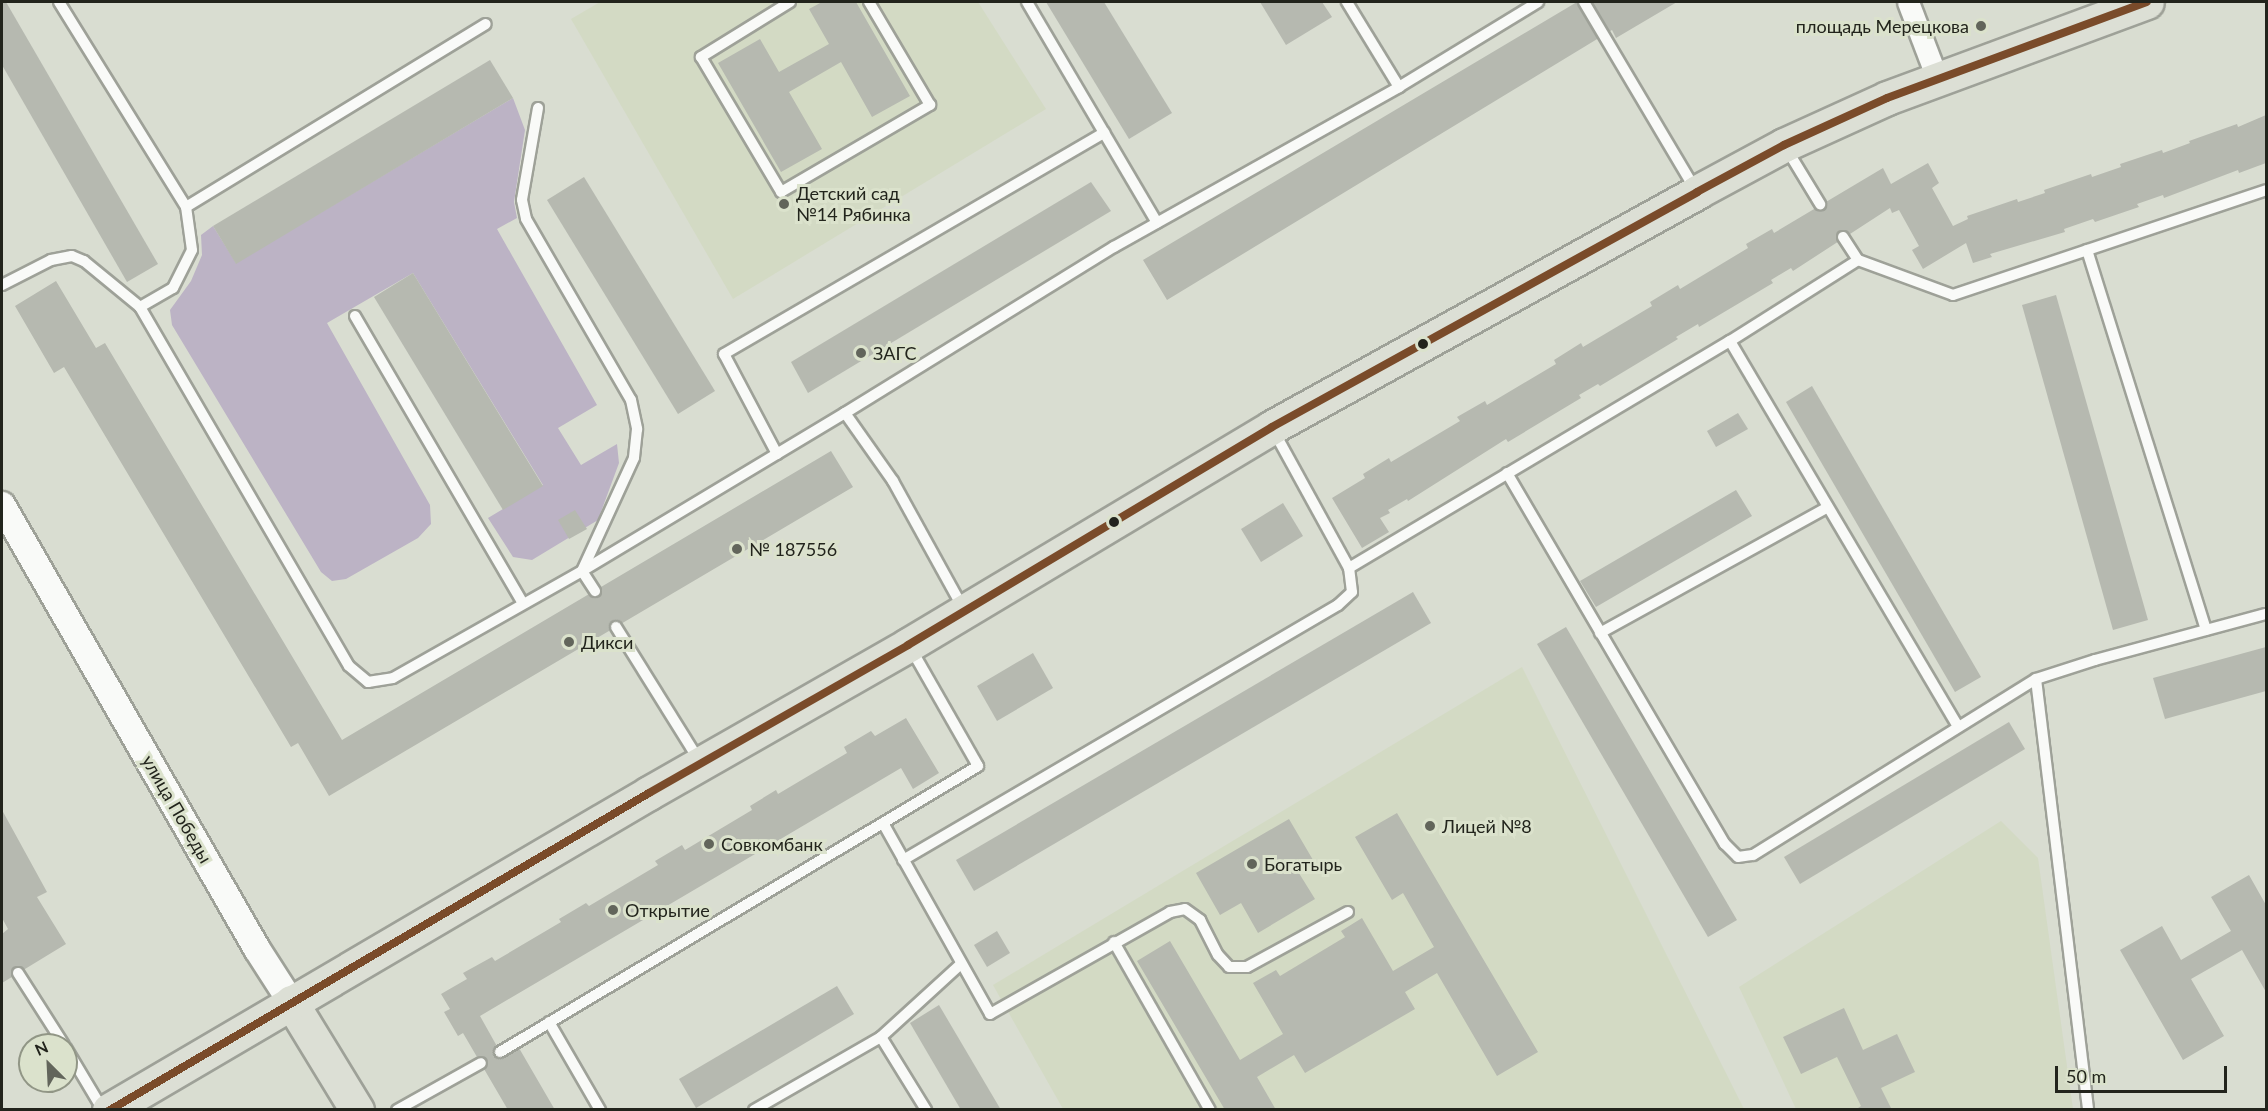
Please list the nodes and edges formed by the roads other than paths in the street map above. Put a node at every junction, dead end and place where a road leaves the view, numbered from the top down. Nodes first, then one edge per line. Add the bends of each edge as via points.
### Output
1 (58, 2) edge
2 (790, 2) edge
3 (869, 2) edge
4 (1027, 2) edge
5 (1347, 2) edge
6 (1538, 2) edge
7 (1584, 2) edge
8 (1908, 2) edge
9 (2147, 2) edge
10 (486, 24) dead end
11 (1937, 78) junction
12 (1400, 87) junction
13 (538, 108) dead end
14 (1104, 133) junction
15 (1784, 145) junction
16 (2266, 190) edge
17 (1697, 192) junction
18 (1820, 204) dead end
19 (186, 207) junction
20 (1158, 223) junction
21 (1843, 237) dead end
22 (2087, 250) junction
23 (1858, 260) junction
24 (2, 285) edge
25 (140, 307) junction
26 (355, 316) dead end
27 (1730, 341) junction
28 (845, 413) junction
29 (1272, 427) junction
30 (777, 453) junction
31 (1507, 474) junction
32 (2, 505) edge
33 (1828, 507) junction
34 (1349, 568) junction
35 (582, 571) junction
36 (595, 591) dead end
37 (524, 604) junction
38 (964, 611) junction
39 (2266, 614) edge
40 (616, 627) dead end
41 (2206, 630) junction
42 (1600, 633) junction
43 (908, 645) junction
44 (2036, 679) junction
45 (1958, 727) junction
46 (701, 765) junction
47 (883, 823) junction
48 (903, 860) junction
49 (1348, 912) dead end
50 (1114, 942) junction
51 (962, 964) junction
52 (18, 973) dead end
53 (291, 1002) junction
54 (549, 1022) junction
55 (57, 1033) edge
56 (881, 1037) junction
57 (500, 1052) dead end
58 (481, 1063) dead end
59 (78, 1068) edge
60 (103, 1110) edge
61 (109, 1110) edge
62 (357, 1110) edge
63 (397, 1110) edge
64 (600, 1110) edge
65 (754, 1110) edge
66 (926, 1110) edge
67 (1210, 1110) edge
68 (2088, 1110) edge

1 - 19 lane
2 - 3 lane via 701,57 782,192 930,105
4 - 14 lane
5 - 12 lane
6 - 12 lane
7 - 17 lane
8 - 11 street
9 - 11 main road
10 - 19 lane
11 - 15 main road
12 - 20 lane
13 - 35 lane via 522,200 526,219 631,400 637,429 634,458
14 - 20 lane
14 - 30 lane via 724,354
15 - 17 main road
15 - 18 lane
16 - 22 lane
17 - 29 main road
19 - 25 lane via 192,250 173,288
20 - 28 lane
21 - 23 lane
22 - 23 lane via 1953,295
22 - 41 lane
23 - 27 lane
24 - 25 lane via 51,260 72,256 84,261
25 - 37 lane via 349,666 368,681 393,678
26 - 37 lane
27 - 31 lane
27 - 33 lane
28 - 30 lane
28 - 38 lane via 893,481
29 - 34 lane
29 - 38 main road
30 - 35 lane
31 - 34 lane
31 - 42 lane
32 - 53 street, улица Победы
33 - 42 lane
33 - 45 lane
34 - 48 lane via 1352,592 1338,605
35 - 36 lane
35 - 37 lane
38 - 43 main road
39 - 41 lane
40 - 46 lane
41 - 44 lane
42 - 45 lane via 1725,844 1738,857 1753,855
43 - 46 main road
43 - 47 lane via 978,766
44 - 45 lane
44 - 68 lane
46 - 53 main road
47 - 48 lane
47 - 54 lane
48 - 51 lane
49 - 50 lane via 1247,967 1230,966 1218,955 1200,920 1185,909 1170,912
50 - 51 lane via 990,1014
50 - 67 lane
51 - 56 lane
52 - 55 lane
53 - 61 main road
53 - 62 main road, улица Победы
54 - 57 lane
54 - 64 lane
56 - 65 lane
56 - 66 lane
58 - 63 lane
59 - 60 lane

